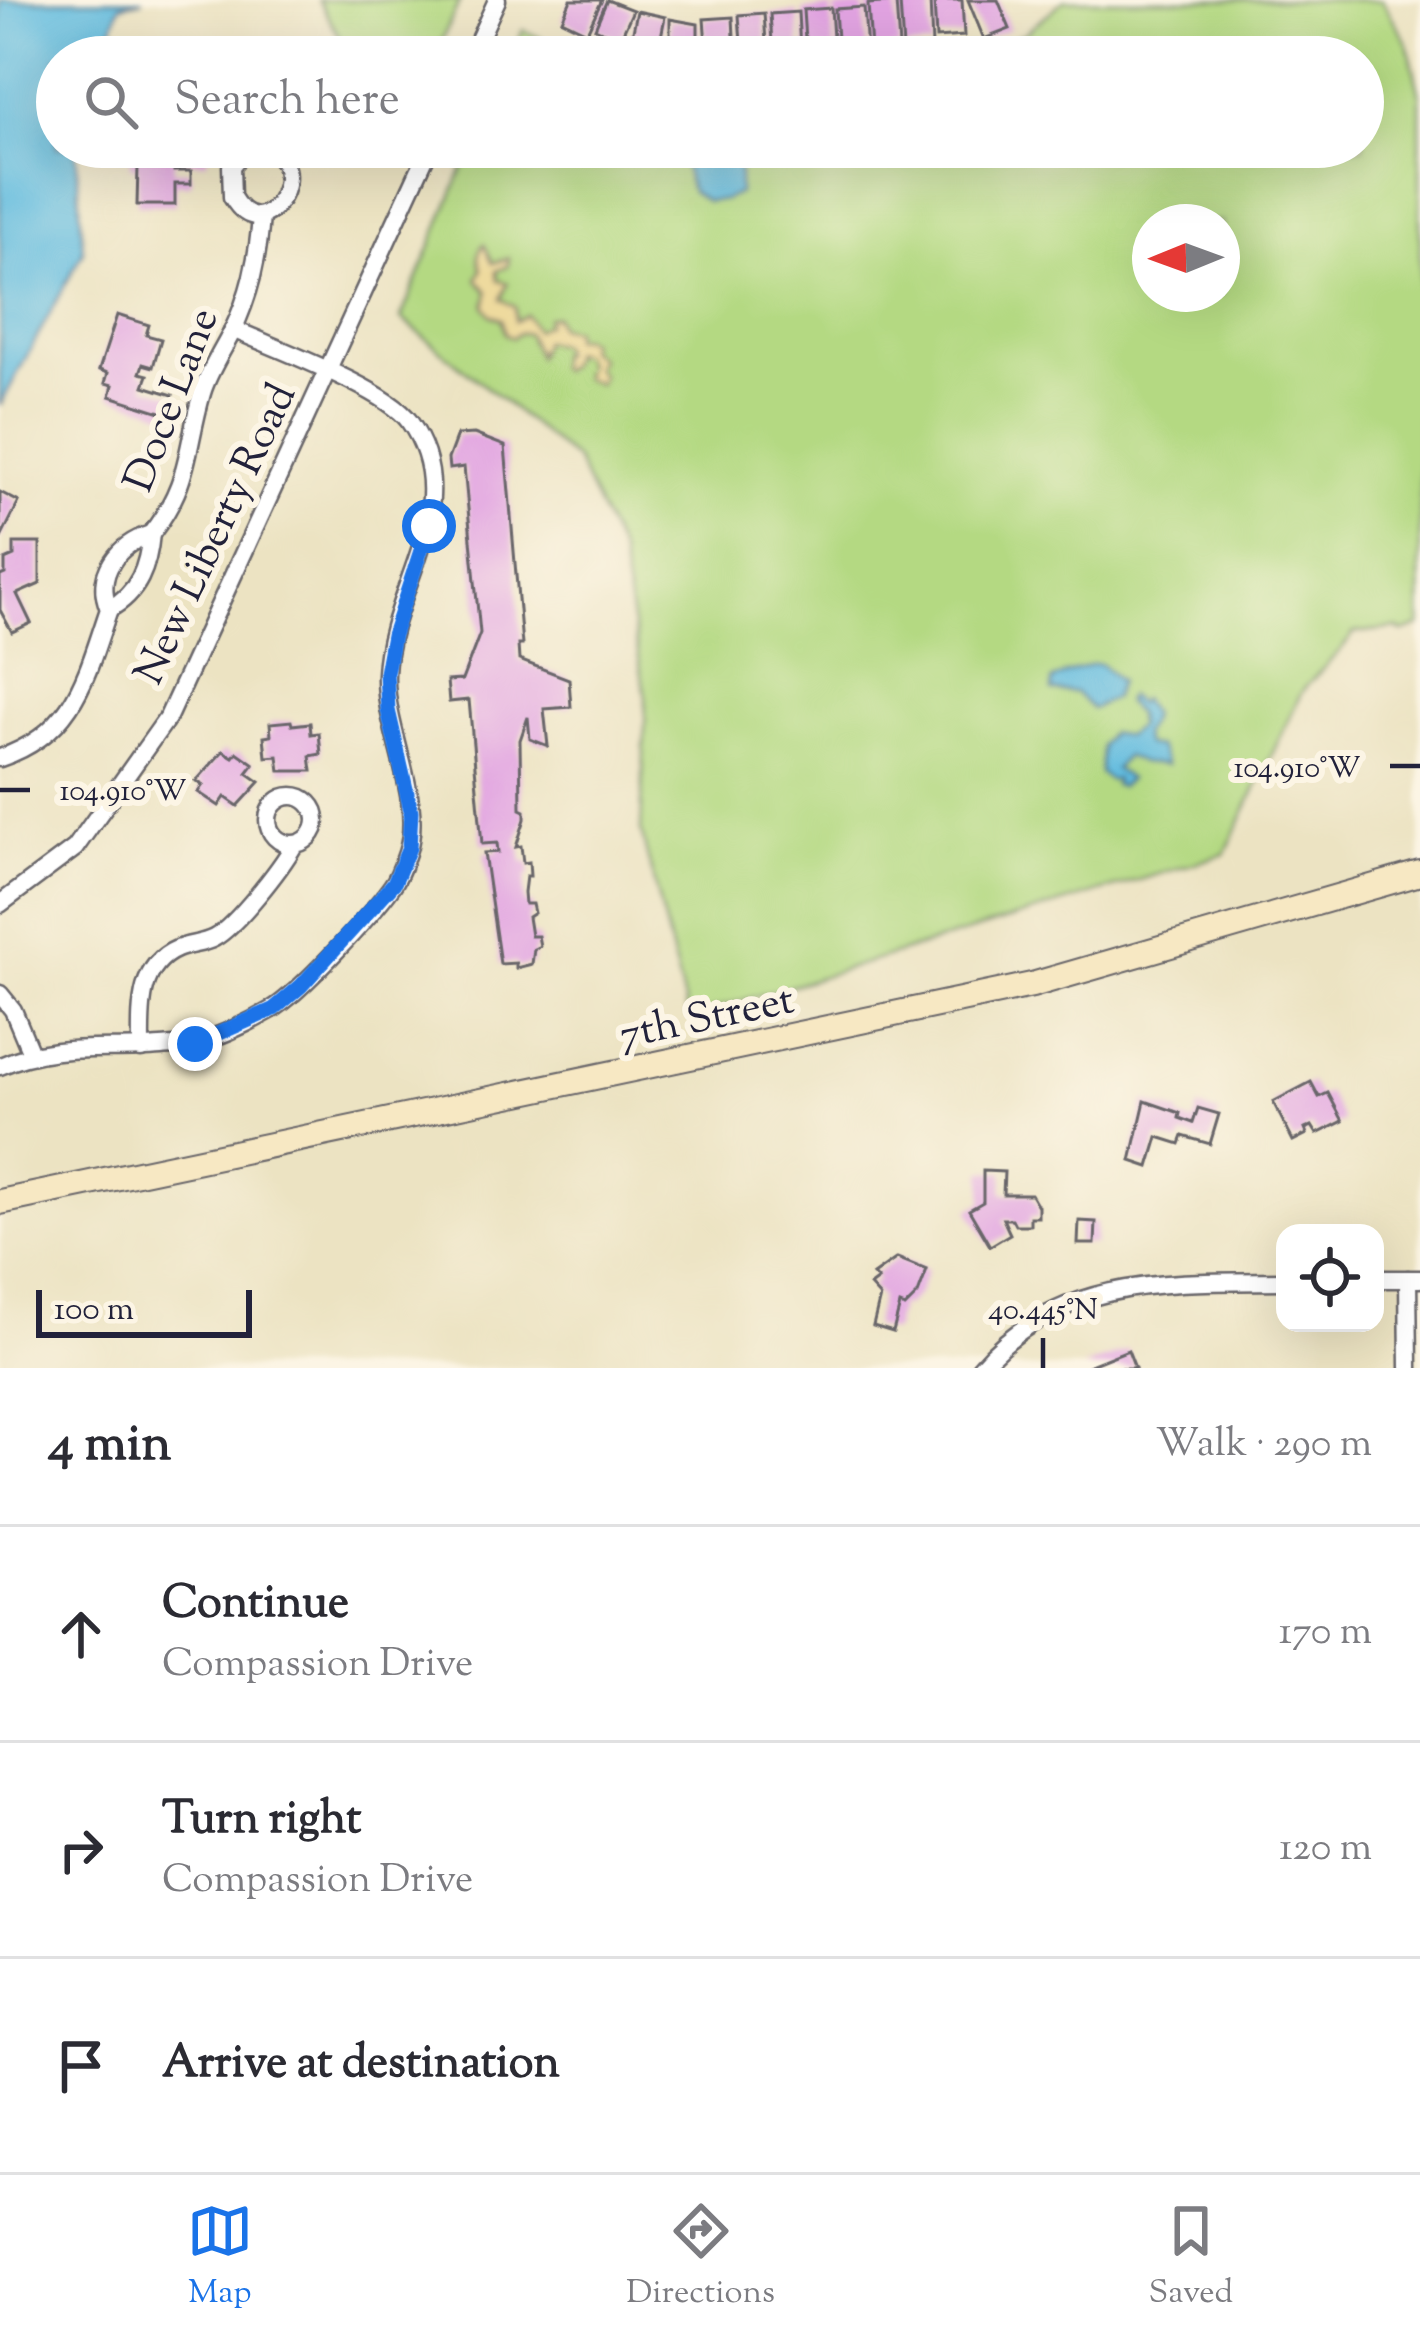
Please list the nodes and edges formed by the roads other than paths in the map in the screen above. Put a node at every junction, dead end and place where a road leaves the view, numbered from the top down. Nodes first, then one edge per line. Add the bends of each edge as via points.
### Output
1 (497, 0) edge
2 (481, 36) edge
3 (420, 168) edge
4 (261, 216) dead end
5 (233, 329) junction
6 (326, 372) junction
7 (151, 533) junction
8 (109, 609) junction
9 (0, 758) edge
10 (294, 845) dead end
11 (1420, 873) edge
12 (0, 904) edge
13 (0, 994) edge
14 (141, 1048) junction
15 (31, 1052) junction
16 (0, 1066) edge
17 (0, 1202) edge
18 (1414, 1279) edge
19 (1276, 1281) edge
20 (980, 1368) edge
21 (1409, 1368) edge

1 - 2 street
3 - 6 street, New Liberty Road
4 - 5 street, Doce Lane via 258,259
5 - 6 street
5 - 7 street, Doce Lane via 202,390 186,473
6 - 12 street, New Liberty Road via 168,717 75,848
6 - 14 street via 408,419 433,490 386,673 411,811 409,848 394,883 274,1009 195,1044
7 - 8 street, Doce Lane via 139,581
7 - 8 street, Doce Lane via 128,541 109,565 102,592
8 - 9 street, Doce Lane via 76,701 49,733
10 - 14 street via 216,938 172,951 152,968 141,998
11 - 17 street, 7th Street via 1032,985
13 - 15 street
14 - 15 street
15 - 16 street
18 - 21 street
19 - 20 street via 1107,1290 1036,1321

